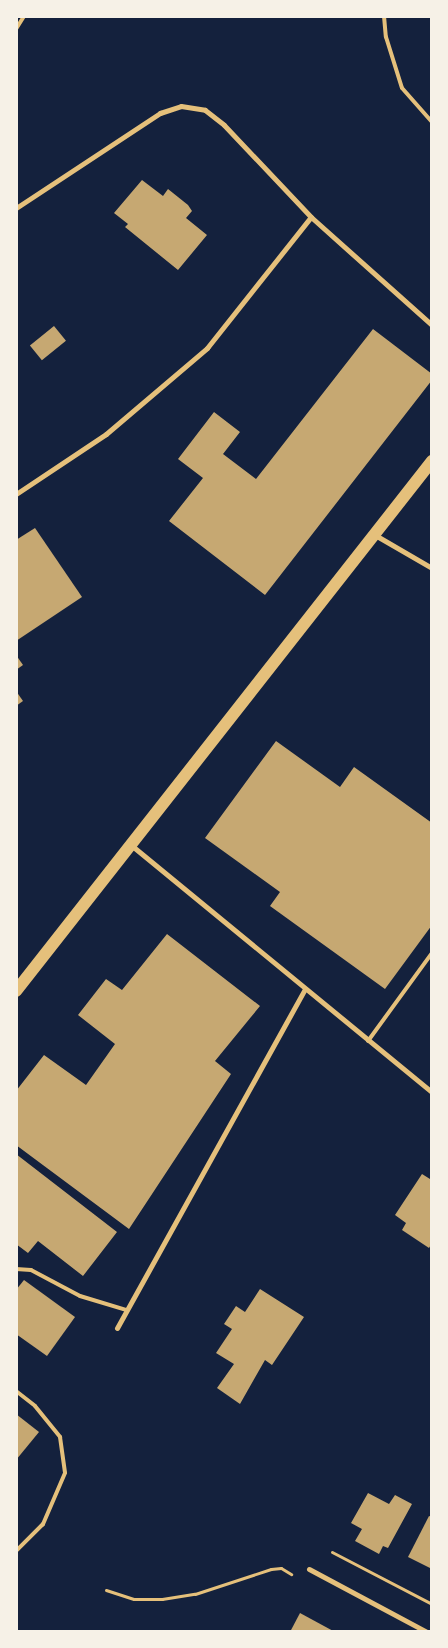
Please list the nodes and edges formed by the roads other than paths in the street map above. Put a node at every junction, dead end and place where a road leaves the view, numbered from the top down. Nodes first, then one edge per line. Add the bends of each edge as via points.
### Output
1 (24, 16) edge
2 (384, 16) edge
3 (16, 29) edge
4 (432, 122) edge
5 (16, 208) edge
6 (311, 217) junction
7 (432, 325) edge
8 (432, 462) edge
9 (16, 494) edge
10 (375, 535) junction
11 (432, 568) edge
12 (131, 845) junction
13 (432, 953) edge
14 (304, 990) junction
15 (16, 991) edge
16 (368, 1041) junction
17 (432, 1092) edge
18 (16, 1269) edge
19 (126, 1310) junction
20 (116, 1328) dead end
21 (16, 1391) edge
22 (16, 1551) edge
23 (309, 1569) dead end
24 (426, 1632) edge

1 - 3 lane
2 - 4 lane via 386,37 402,88
5 - 6 street via 160,113 181,106 205,110 215,116
6 - 7 street
6 - 9 street via 208,348 106,434
8 - 10 main road
10 - 11 street
10 - 12 main road
12 - 14 street
12 - 15 main road
13 - 16 lane
14 - 16 street
14 - 19 street
16 - 17 street
18 - 19 lane via 30,1270 80,1296
19 - 20 street
21 - 22 lane via 35,1406 60,1437 66,1473 43,1524
23 - 24 street

